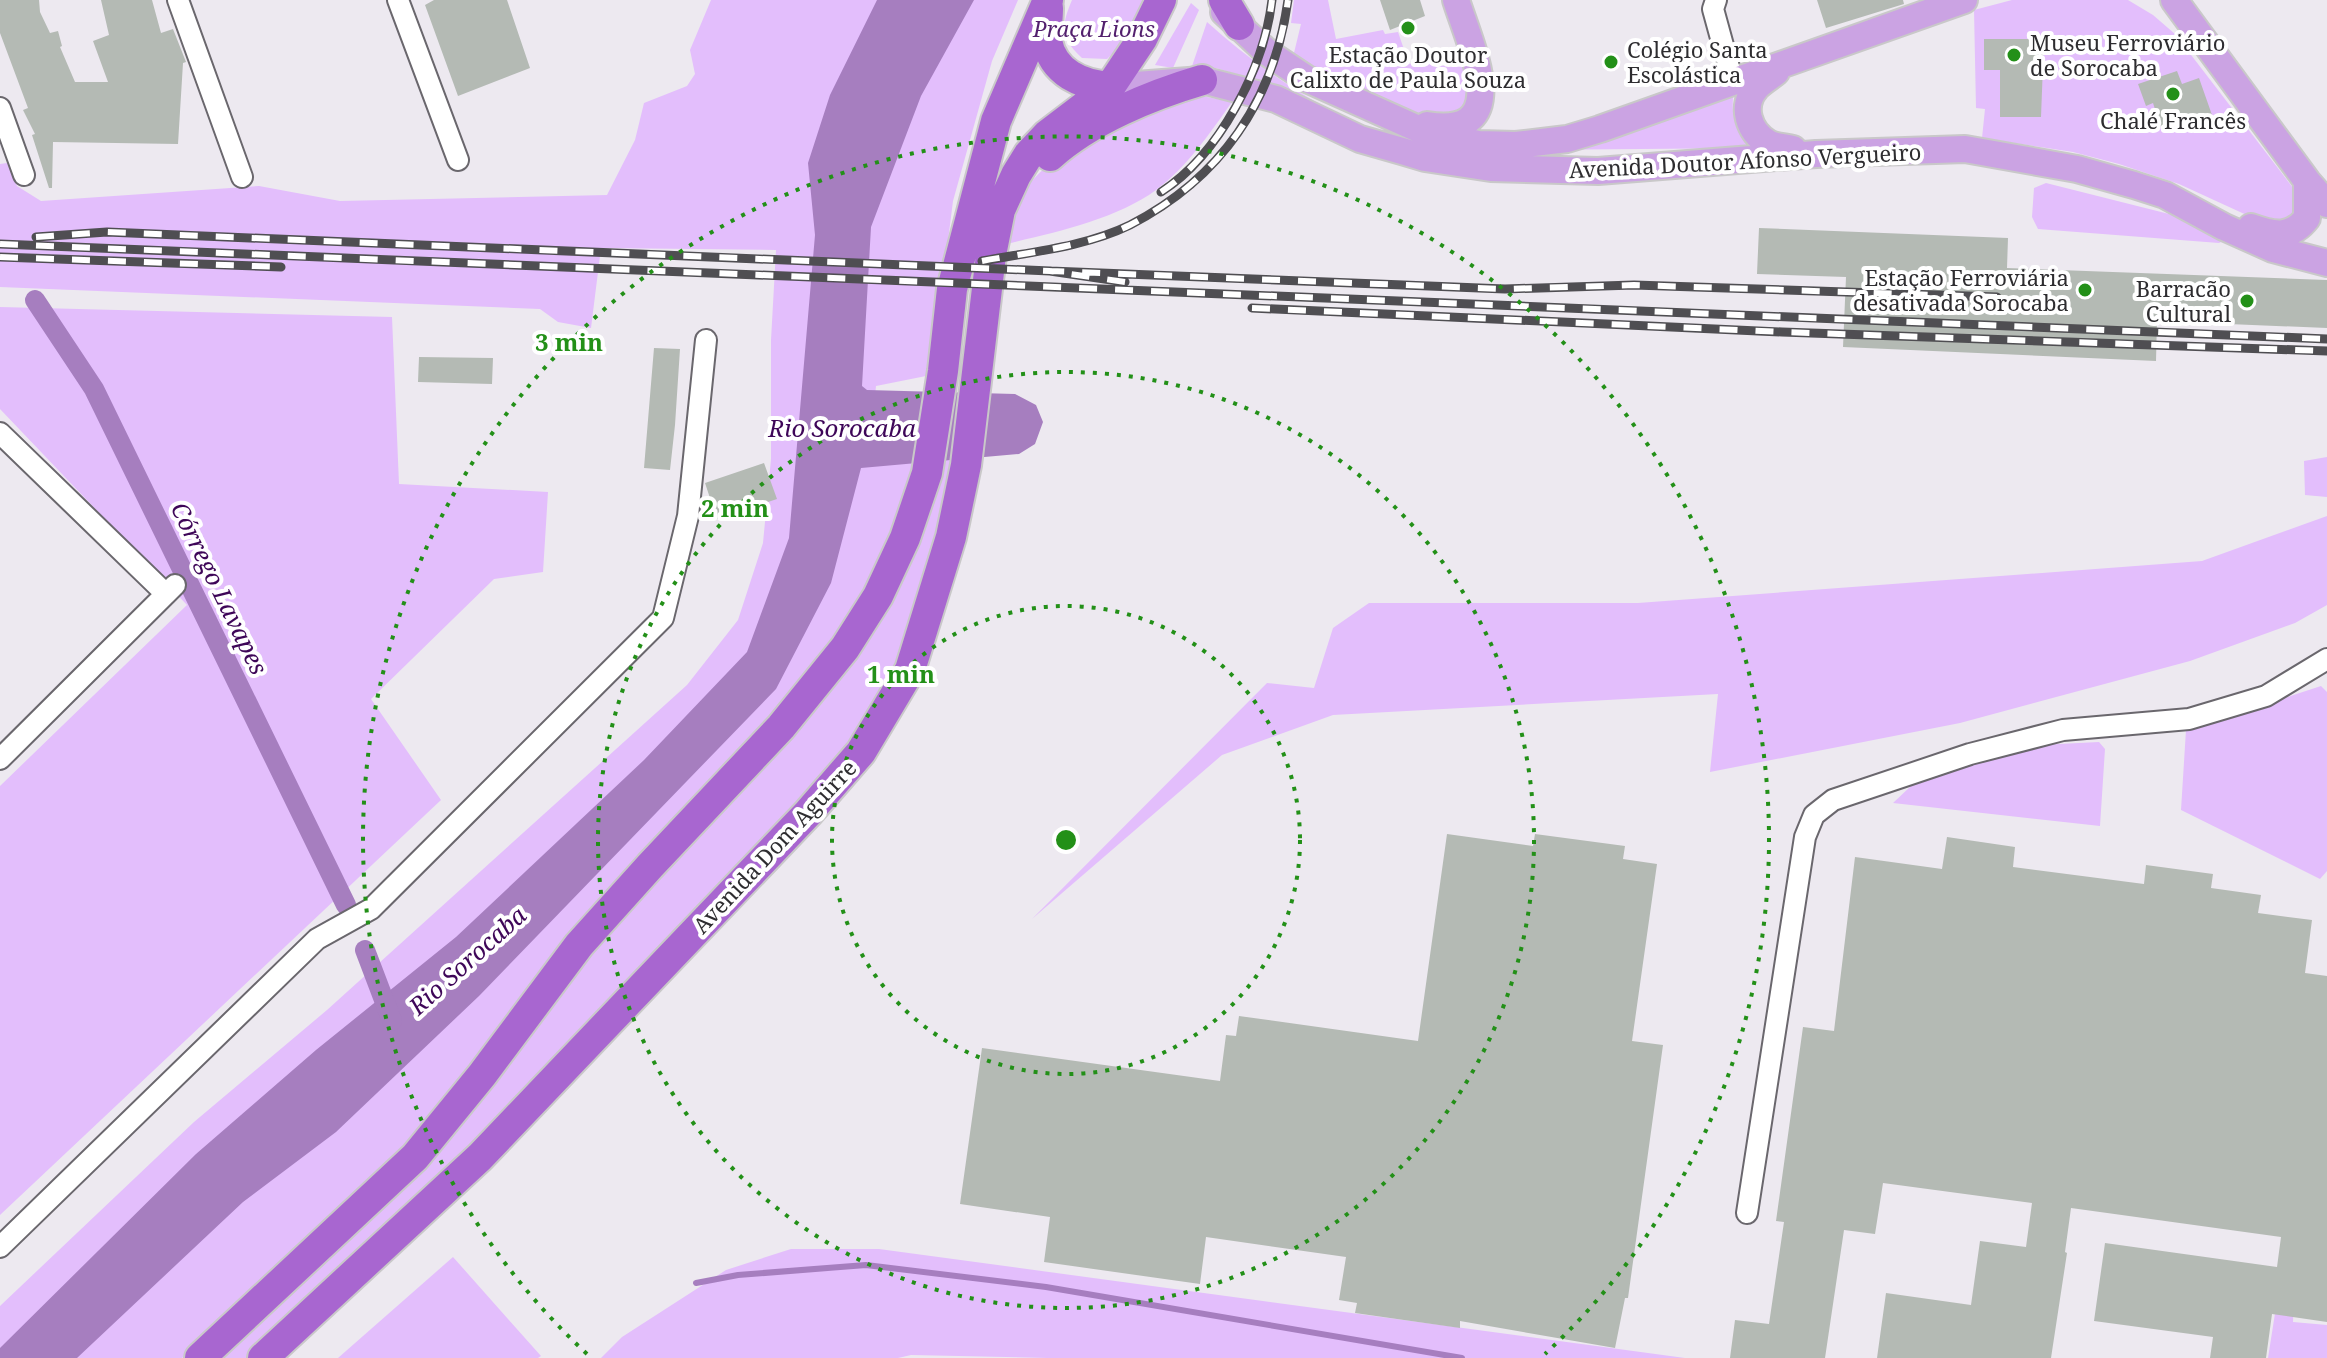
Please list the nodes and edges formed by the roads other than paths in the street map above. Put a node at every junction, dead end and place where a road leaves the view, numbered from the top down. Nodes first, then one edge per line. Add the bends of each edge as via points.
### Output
1 (178, 0) edge
2 (398, 0) edge
3 (1161, 0) edge
4 (1211, 0) edge
5 (1456, 0) edge
6 (1716, 0) edge
7 (1964, 0) edge
8 (2159, 0) edge
9 (2174, 0) edge
10 (1041, 1) edge
11 (1231, 13) edge
12 (2193, 26) junction
13 (1791, 61) junction
14 (1202, 80) junction
15 (1733, 82) junction
16 (1110, 87) junction
17 (0, 108) edge
18 (1389, 115) junction
19 (1816, 154) junction
20 (458, 160) dead end
21 (24, 175) dead end
22 (242, 177) dead end
23 (2307, 181) junction
24 (2165, 195) junction
25 (2327, 204) edge
26 (1000, 210) junction
27 (2327, 263) edge
28 (706, 340) dead end
29 (0, 433) edge
30 (2325, 665) edge
31 (0, 759) edge
32 (1747, 1213) dead end
33 (0, 1247) edge
34 (200, 1358) edge
35 (263, 1358) edge

1 - 22 street
2 - 20 street
3 - 16 highway, Avenida Dom Aguirre
4 - 11 main road
5 - 18 main road via 1482,86 1481,103 1472,118 1441,128
6 - 15 street via 1713,9
7 - 13 main road
8 - 12 main road
9 - 12 main road
10 - 16 highway via 1047,41 1066,73 1087,85
10 - 34 highway via 997,70 959,205 927,473 878,596 845,648 781,727 579,945 415,1157
11 - 18 main road via 1268,53 1307,79
12 - 23 main road
13 - 15 main road
13 - 19 main road via 1755,88 1749,119 1755,133 1770,145
14 - 16 main road, Avenida Doutor Afonso Vergueiro
14 - 19 main road, Avenida Doutor Afonso Vergueiro via 1276,99 1360,139 1486,168 1598,171
14 - 26 highway via 1158,93 1056,151
15 - 18 main road via 1567,139 1516,145 1478,144 1425,132
16 - 26 highway, Avenida Dom Aguirre via 1029,154
17 - 21 street
19 - 24 main road, Avenida Doutor Afonso Vergueiro via 1965,149 2077,169
23 - 24 main road via 2307,218 2284,235
23 - 25 main road
24 - 27 main road, Avenida Doutor Afonso Vergueiro via 2273,249
26 - 35 highway, Avenida Dom Aguirre via 966,465 951,537 910,670 861,752 480,1157
28 - 33 street via 688,516 663,618 371,909 317,939
29 - 31 street via 170,590
30 - 32 street via 2266,696 2189,719 2063,730 1970,754 1833,800 1814,815 1805,837

